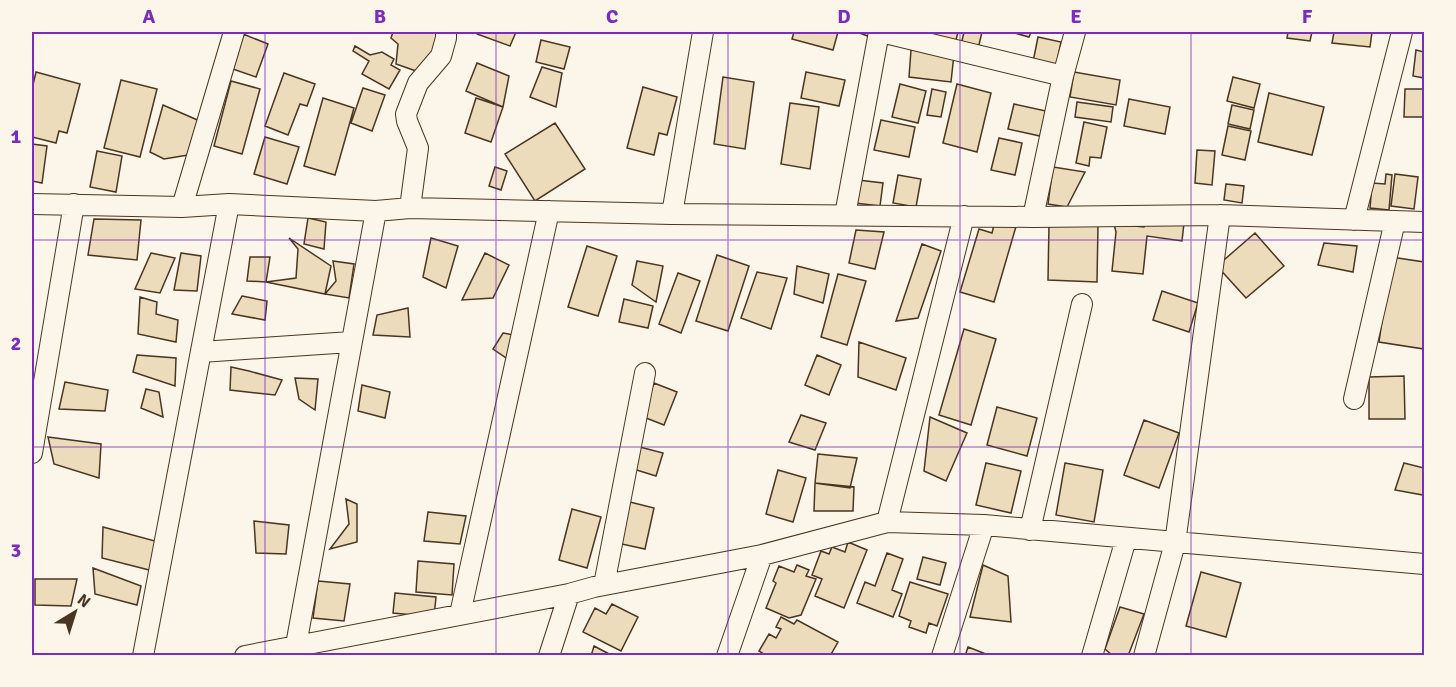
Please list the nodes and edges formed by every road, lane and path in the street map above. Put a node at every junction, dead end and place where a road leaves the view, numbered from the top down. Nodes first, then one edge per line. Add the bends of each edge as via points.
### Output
1 (234, 32) edge
2 (446, 32) edge
3 (703, 32) edge
4 (880, 32) edge
5 (1075, 32) edge
6 (1402, 32) edge
7 (1063, 75) junction
8 (32, 204) edge
9 (74, 204) junction
10 (229, 204) junction
11 (183, 207) junction
12 (410, 208) junction
13 (375, 211) junction
14 (549, 211) junction
15 (672, 214) junction
16 (845, 215) junction
17 (1220, 215) junction
18 (964, 216) junction
19 (1034, 217) junction
20 (1354, 220) junction
21 (1395, 221) junction
22 (1425, 222) edge
23 (1082, 304) dead end
24 (351, 342) junction
25 (201, 352) junction
26 (645, 373) dead end
27 (1354, 399) dead end
28 (32, 453) edge
29 (886, 522) junction
30 (984, 525) junction
31 (1030, 530) junction
32 (1126, 539) junction
33 (1175, 543) junction
34 (762, 555) junction
35 (1425, 564) edge
36 (604, 585) junction
37 (569, 594) junction
38 (460, 615) junction
39 (296, 645) junction
40 (142, 656) edge
41 (245, 656) edge
42 (549, 656) edge
43 (727, 656) edge
44 (942, 656) edge
45 (1092, 656) edge
46 (1144, 656) edge

1 - 11 street
2 - 12 street via 441,56 418,83 406,114 418,148
3 - 15 street
4 - 7 street
4 - 16 street
5 - 7 street
6 - 20 street
7 - 19 street
8 - 9 street
9 - 11 street
9 - 28 street
10 - 11 street
10 - 13 street
10 - 25 street
12 - 13 street
12 - 14 street
13 - 24 street
14 - 15 street
14 - 38 street
15 - 16 street
16 - 18 street
17 - 19 street
17 - 20 street
17 - 33 street
18 - 19 street
18 - 29 street
20 - 21 street
21 - 22 street
21 - 27 street
23 - 31 street
24 - 25 street
24 - 39 street
25 - 40 street
26 - 36 street
29 - 30 street
29 - 34 street
30 - 31 street
30 - 44 street
31 - 32 street
32 - 33 street
32 - 45 street
33 - 35 street
33 - 46 street
34 - 36 street
34 - 43 street
36 - 37 street
37 - 38 street
37 - 42 street
38 - 39 street
39 - 41 street

